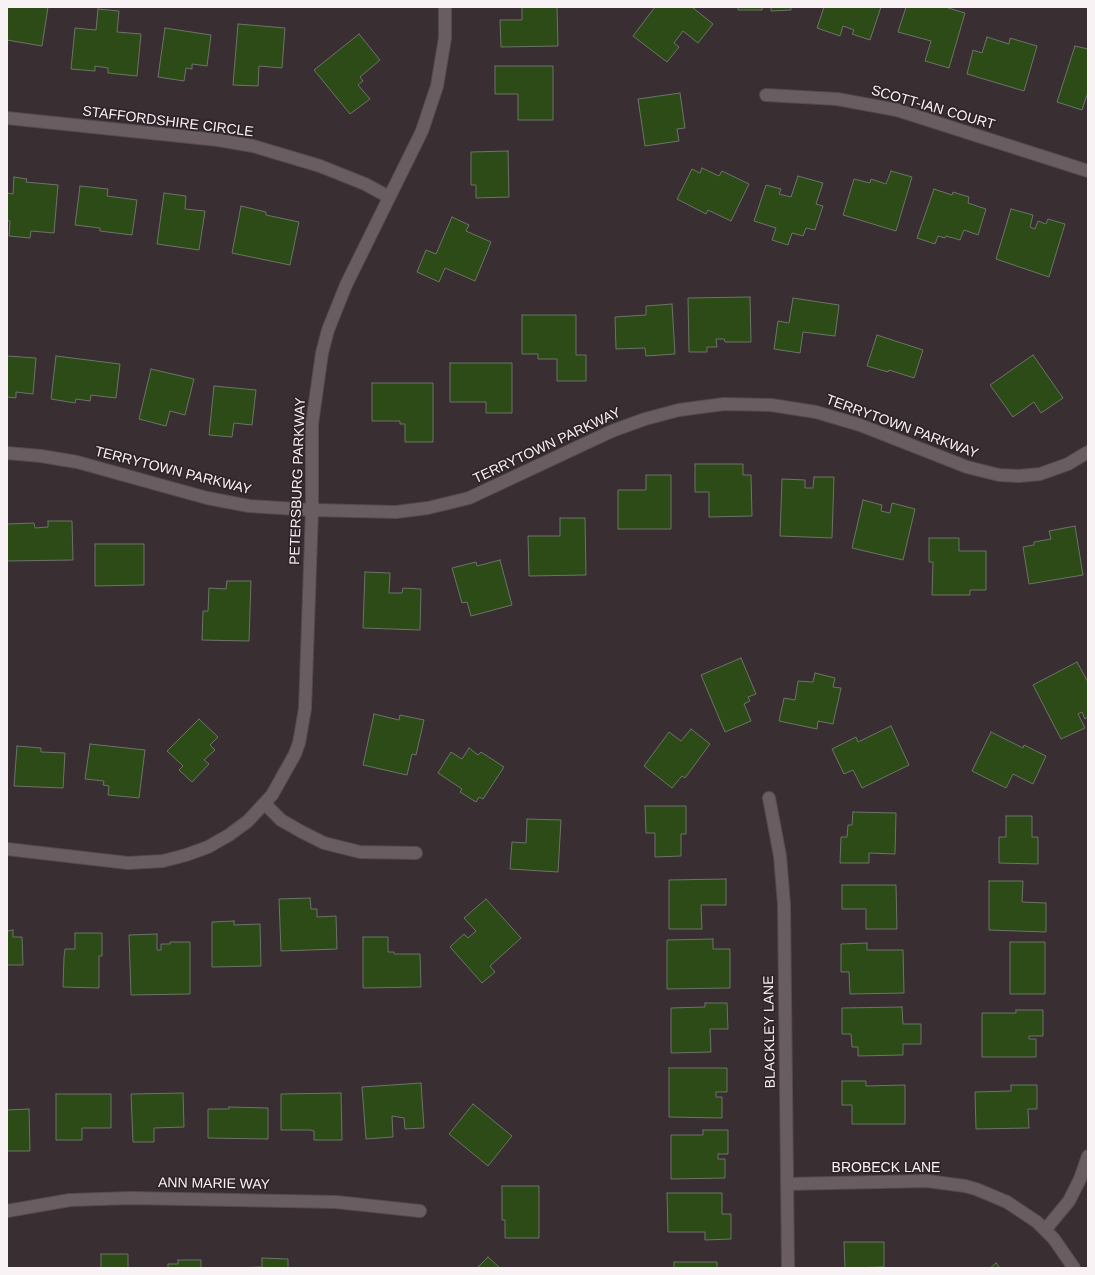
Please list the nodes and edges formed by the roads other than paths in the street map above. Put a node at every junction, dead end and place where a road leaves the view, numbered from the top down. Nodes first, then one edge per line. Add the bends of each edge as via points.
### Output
1 (445, 7) edge
2 (766, 95) dead end
3 (7, 118) edge
4 (1088, 170) edge
5 (389, 197) junction
6 (1088, 452) edge
7 (7, 453) edge
8 (312, 510) junction
9 (769, 798) dead end
10 (265, 804) junction
11 (7, 849) edge
12 (416, 853) dead end
13 (1088, 1156) edge
14 (787, 1184) junction
15 (7, 1211) edge
16 (420, 1212) dead end
17 (1045, 1230) junction
18 (788, 1268) edge
19 (1074, 1268) edge

1 - 5 street, PETERSBURG PARKWAY via 445,38 437,86 422,131
2 - 4 street, SCOTT-IAN COURT via 837,99 897,110
3 - 5 street, STAFFORDSHIRE CIRCLE via 218,140 253,146 320,166 365,184
5 - 8 street, PETERSBURG PARKWAY via 346,285 328,330 314,400
6 - 8 street, TERRYTOWN PARKWAY via 1068,464 1044,472 1019,476 998,475 967,468 860,425 816,412 771,405 724,404 679,410 623,426 478,494 449,504 396,512
7 - 8 street, TERRYTOWN PARKWAY via 77,462 232,504
8 - 10 street, PETERSBURG PARKWAY via 303,720 295,754
9 - 14 street, BLACKLEY LANE via 780,856 784,904
10 - 11 street, PETERSBURG PARKWAY via 229,835 197,852 163,861 121,863
10 - 12 street via 281,820 324,843 360,852
13 - 17 street via 1069,1201
14 - 17 street, BROBECK LANE via 927,1181 964,1186 1007,1202
14 - 18 street, BLACKLEY LANE
15 - 16 street, ANN MARIE WAY via 70,1200 131,1198 336,1202
17 - 19 street, BROBECK LANE

